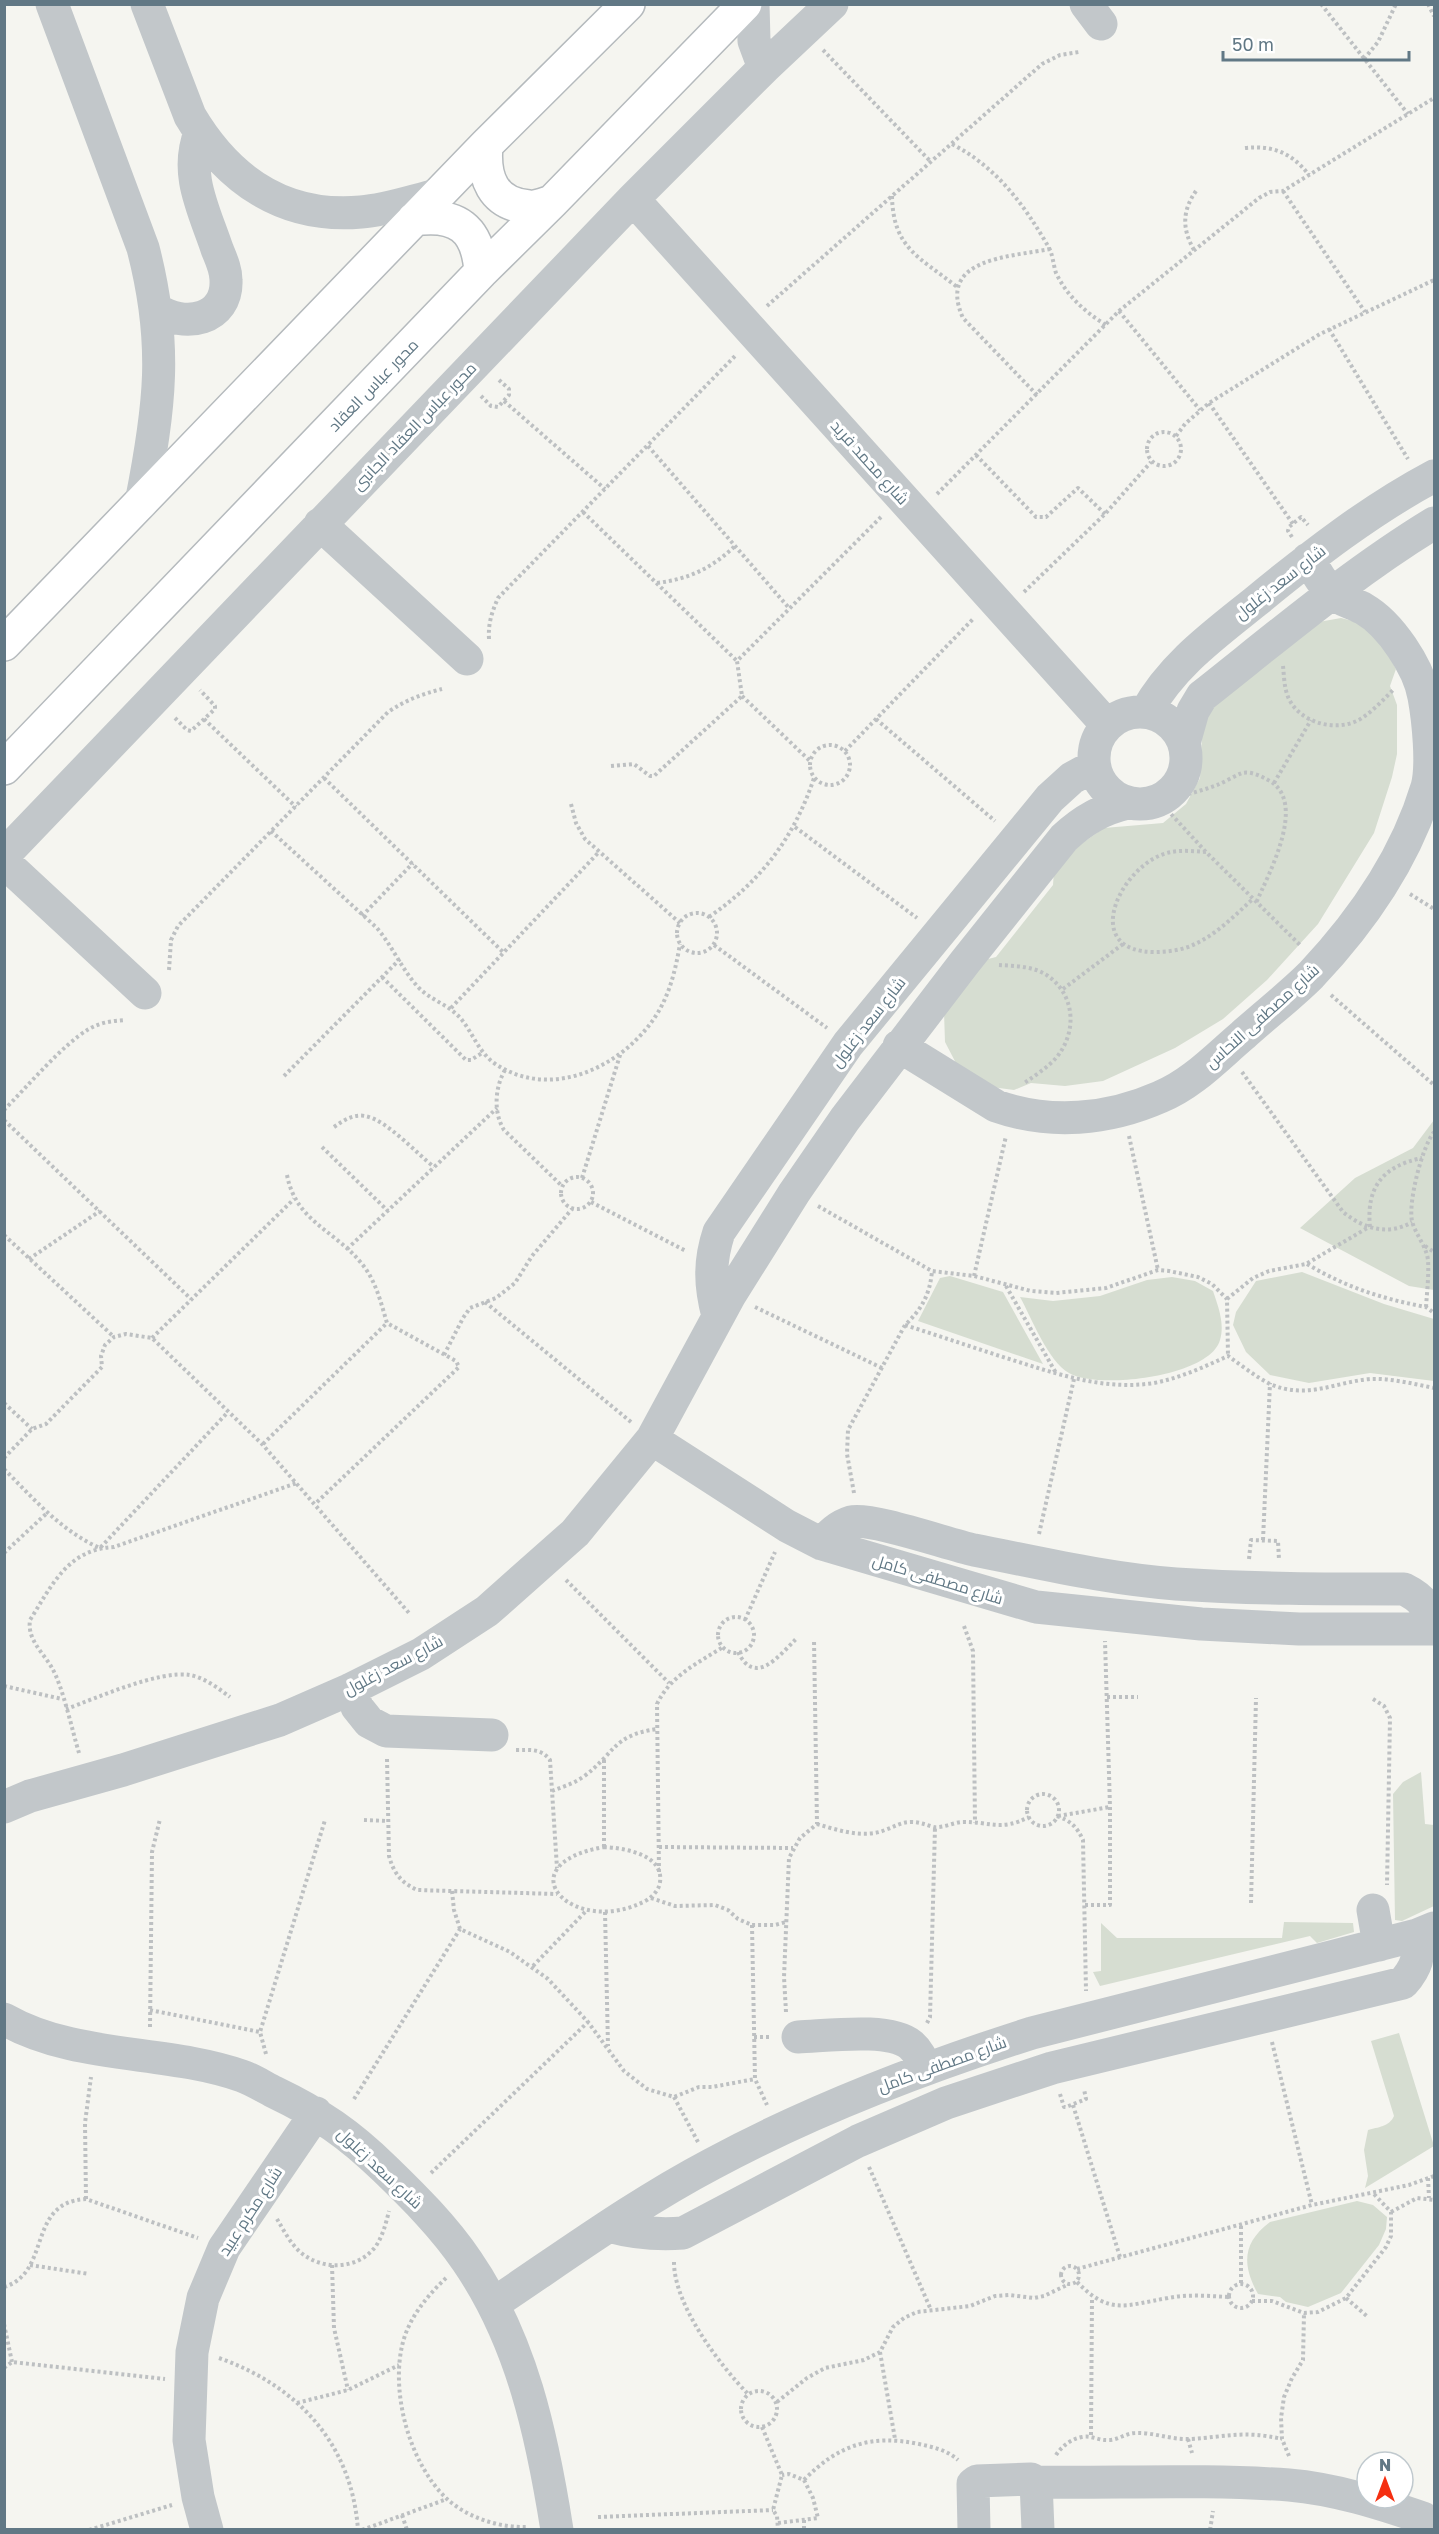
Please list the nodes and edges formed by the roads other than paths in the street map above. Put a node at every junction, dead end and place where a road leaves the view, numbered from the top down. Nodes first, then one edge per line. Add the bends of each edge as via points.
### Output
1 (52, 4) edge
2 (147, 4) edge
3 (628, 4) edge
4 (745, 4) edge
5 (753, 4) edge
6 (832, 4) edge
7 (764, 68) junction
8 (200, 133) junction
9 (486, 145) junction
10 (437, 195) junction
11 (633, 199) junction
12 (552, 202) junction
13 (414, 219) junction
14 (481, 272) junction
15 (156, 309) junction
16 (1428, 479) edge
17 (141, 503) junction
18 (1434, 523) edge
19 (320, 524) junction
20 (1308, 559) junction
21 (1332, 593) junction
22 (4, 644) edge
23 (478, 651) road end
24 (1146, 712) junction
25 (1107, 725) junction
26 (1184, 743) junction
27 (1094, 766) junction
28 (4, 768) edge
29 (1143, 802) junction
30 (4, 855) edge
31 (4, 862) edge
32 (144, 993) dead end
33 (899, 1046) junction
34 (724, 1306) junction
35 (652, 1439) junction
36 (822, 1544) junction
37 (1432, 1629) edge
38 (351, 1689) junction
39 (503, 1742) road end
40 (4, 1807) edge
41 (1379, 1901) road end
42 (1426, 1931) edge
43 (1379, 1945) junction
44 (4, 2019) edge
45 (798, 2037) road end
46 (918, 2057) junction
47 (316, 2113) junction
48 (609, 2226) junction
49 (494, 2304) junction
50 (1036, 2482) junction
51 (1425, 2513) edge
52 (557, 2526) edge
53 (207, 2529) edge
54 (974, 2529) edge
55 (1038, 2529) edge

1 - 15 street via 143,248
2 - 8 street
3 - 9 main road
4 - 12 main road, محور عباس العقاد
5 - 7 street via 754,41
6 - 7 street, محور عباس العقاد الجانبى
7 - 11 street, محور عباس العقاد الجانبى
8 - 10 street via 241,178 258,190 297,206 338,213 363,212
8 - 15 street via 193,158 195,183 225,269 225,292 213,311 190,321 178,321
9 - 10 main road
9 - 12 main road via 484,167 492,188 509,202 531,208
10 - 13 main road
11 - 19 street, محور عباس العقاد الجانبى
11 - 25 street, شارع محمد فريد
12 - 14 main road, محور عباس العقاد
13 - 14 main road via 434,216 454,221 470,234 479,252
13 - 17 main road
14 - 28 main road, محور عباس العقاد
15 - 17 street via 158,411
16 - 20 street, شارع سعد زغلول
17 - 22 main road
18 - 21 street via 1389,550
19 - 23 street
19 - 30 street, محور عباس العقاد الجانبى
20 - 21 street
20 - 24 street, شارع سعد زغلول via 1179,665
21 - 26 street via 1202,696 1193,711
21 - 33 street, شارع مصطفى النحاس via 1366,610 1394,636 1414,669 1424,694 1429,739 1428,785 1409,833 1384,878 1355,924 1315,970 1196,1076 1170,1092 1124,1110 1087,1118 1049,1118 1004,1108
24 - 25 street via 1132,712
24 - 26 street via 1163,717 1176,728
25 - 27 street via 1096,744
26 - 29 street via 1187,756 1180,783 1170,793
27 - 29 street via 1100,783 1112,795
27 - 34 street, شارع سعد زغلول via 1072,778 1050,798 849,1044 719,1232 711,1264 711,1290
29 - 33 street, شارع سعد زغلول via 1107,807 1064,838
31 - 32 street
33 - 34 street, شارع سعد زغلول via 794,1193
34 - 35 street, شارع سعد زغلول
35 - 36 street, شارع مصطفى كامل via 787,1526
35 - 38 street, شارع سعد زغلول via 575,1533 487,1611 421,1654
36 - 37 street, شارع مصطفى كامل via 1036,1607 1201,1624
36 - 37 street via 840,1527 867,1521 952,1545 1103,1575 1175,1584 1404,1589 1419,1596
38 - 39 street via 357,1707 369,1722 386,1731
38 - 40 street, شارع سعد زغلول via 280,1720
41 - 43 street
42 - 43 street, شارع مصطفى كامل
42 - 48 street via 1415,1969 1403,1983 1052,2068 946,2103 858,2141 683,2233 633,2233
43 - 46 street, شارع مصطفى كامل via 1022,2037
44 - 47 street, شارع سعد زغلول via 57,2042 149,2055 243,2076
45 - 46 street via 897,2037
46 - 48 street, شارع مصطفى كامل via 851,2097 710,2165
47 - 49 street, شارع سعد زغلول via 359,2144 420,2203 466,2259
47 - 53 street, شارع مكرم عبيد via 224,2248 203,2298 191,2367 189,2440
48 - 49 street, شارع مصطفى كامل
49 - 52 street, شارع سعد زغلول via 536,2416
50 - 51 street via 1290,2485
50 - 54 street via 974,2481
50 - 55 street

